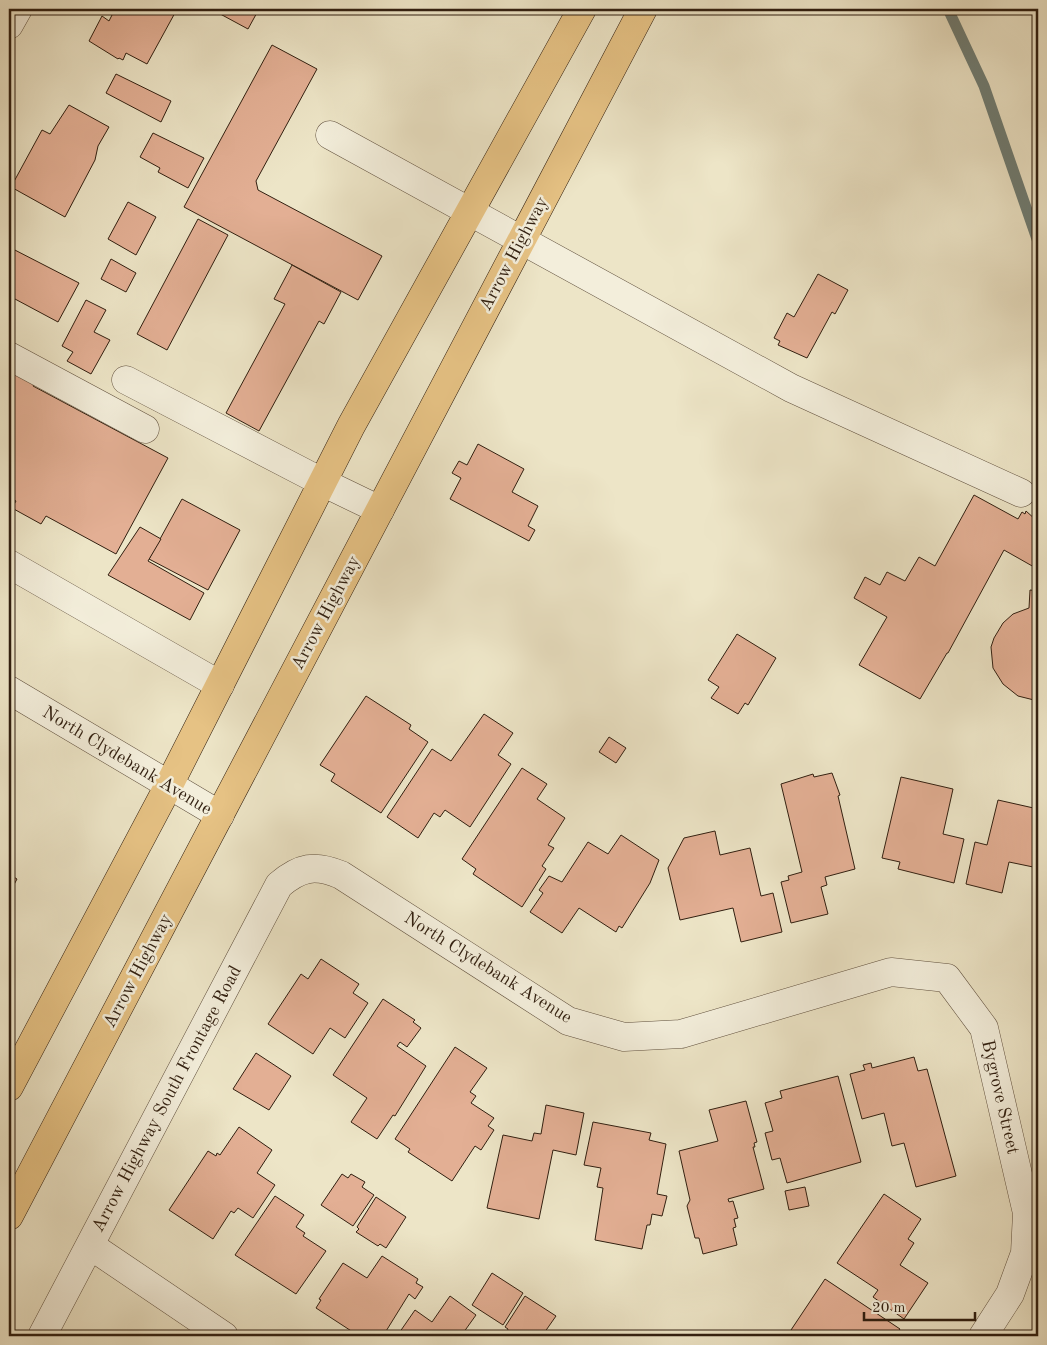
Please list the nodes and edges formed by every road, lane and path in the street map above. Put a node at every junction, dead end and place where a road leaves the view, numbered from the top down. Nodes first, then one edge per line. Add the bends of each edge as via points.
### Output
1 (18, 9) edge
2 (582, 9) edge
3 (643, 9) edge
4 (9, 25) edge
5 (330, 136) dead end
6 (470, 211) junction
7 (521, 240) junction
8 (9, 356) edge
9 (126, 380) dead end
10 (145, 428) dead end
11 (322, 482) junction
12 (1021, 493) dead end
13 (380, 510) junction
14 (9, 564) edge
15 (220, 685) junction
16 (9, 690) edge
17 (169, 785) junction
18 (220, 815) junction
19 (301, 870) joint
20 (946, 978) joint
21 (9, 1087) edge
22 (9, 1216) edge
23 (91, 1246) junction
24 (42, 1336) edge
25 (224, 1336) edge
26 (983, 1336) edge

1 - 4 street
2 - 6 main road
3 - 7 main road, Arrow Highway
5 - 6 street
6 - 7 street
6 - 11 main road
7 - 12 street via 791,388
7 - 13 main road, Arrow Highway
8 - 10 street
9 - 11 street
11 - 13 street
11 - 15 main road
13 - 18 main road, Arrow Highway
14 - 15 street
15 - 17 main road
16 - 17 street, North Clydebank Avenue
17 - 18 street, North Clydebank Avenue
17 - 21 main road
18 - 22 main road, Arrow Highway
19 - 20 street, North Clydebank Avenue via 324,868 341,875 568,1021 624,1038 680,1034 891,972
19 - 23 street, Arrow Highway South Frontage Road via 279,885
20 - 26 street, Bygrove Street via 984,1028 1027,1213 1025,1253 1010,1294
23 - 24 street, Arrow Highway South Frontage Road
23 - 25 street

